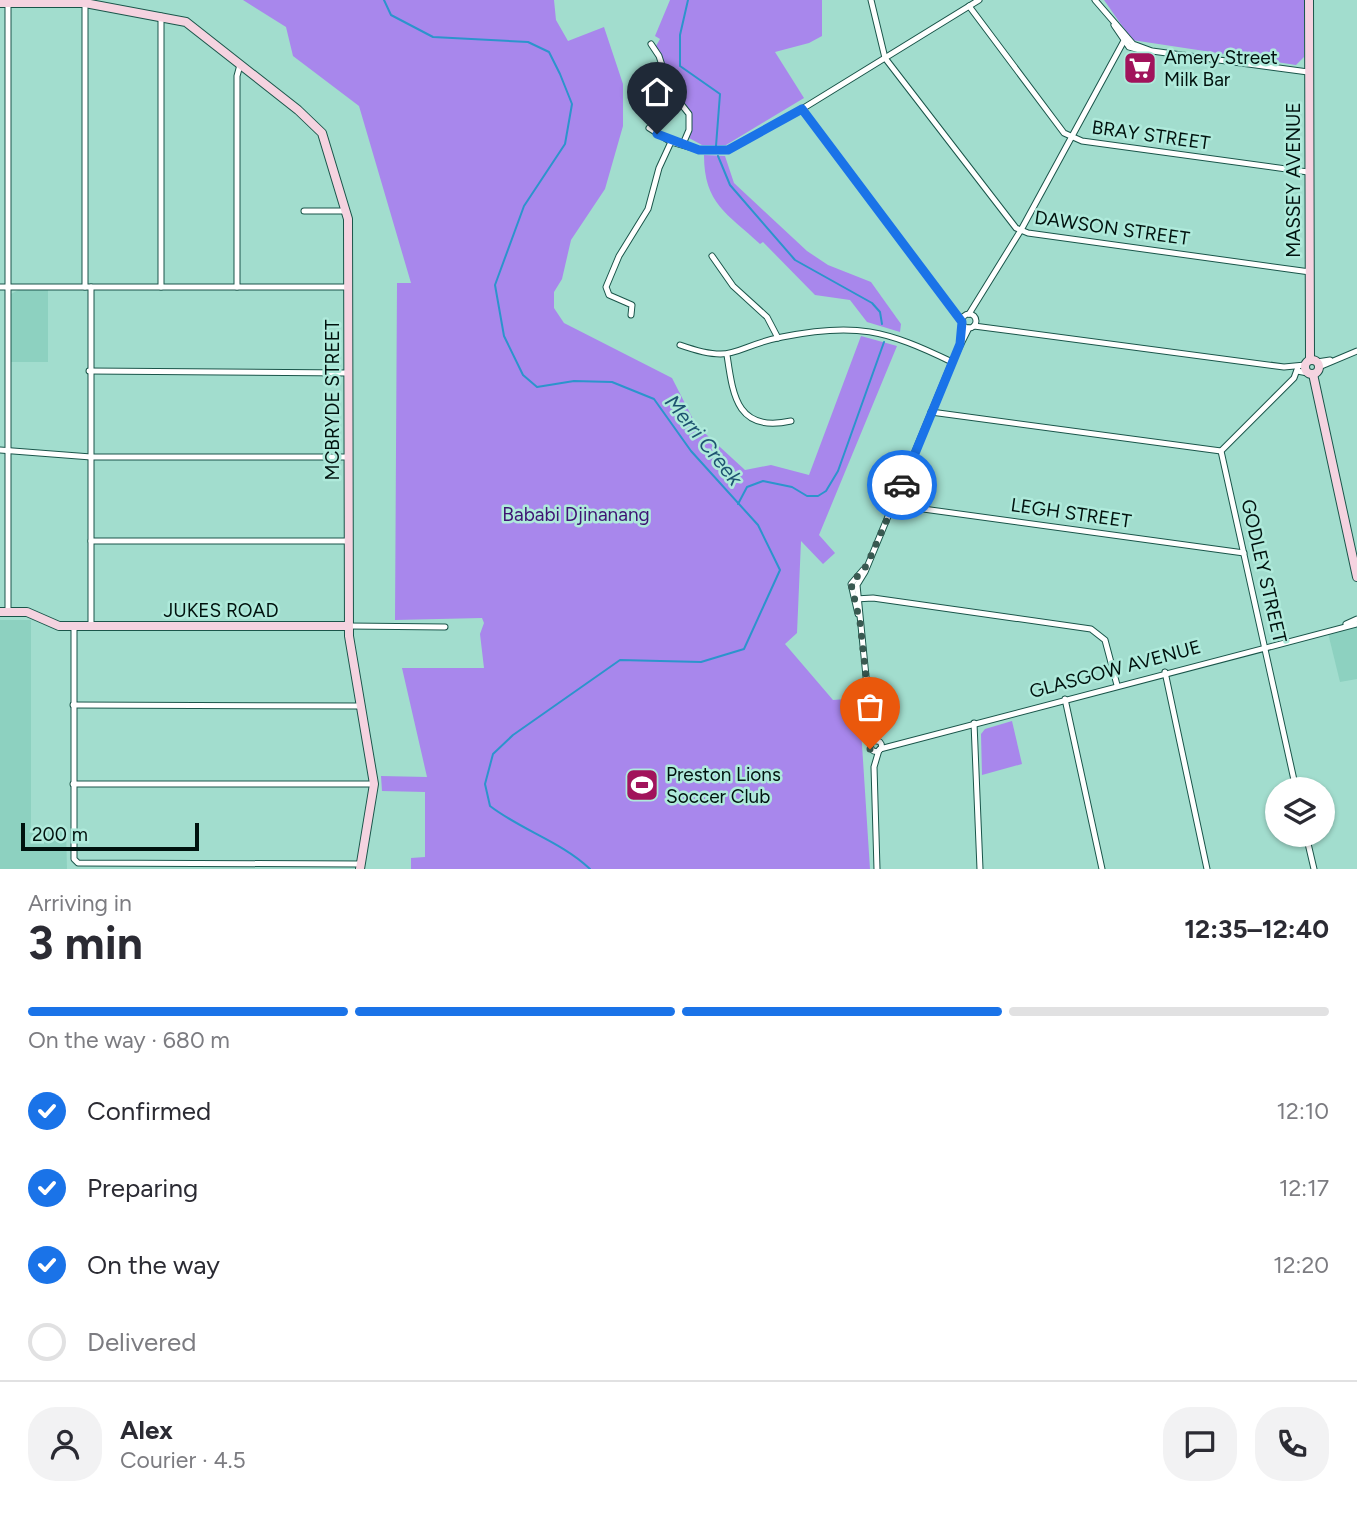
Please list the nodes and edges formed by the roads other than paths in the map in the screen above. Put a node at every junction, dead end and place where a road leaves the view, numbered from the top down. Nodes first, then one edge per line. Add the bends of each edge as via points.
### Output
1 (871, 0) edge
2 (1095, 0) edge
3 (1309, 0) edge
4 (41, 2) edge
5 (974, 2) edge
6 (4, 3) edge
7 (85, 3) junction
8 (119, 5) edge
9 (161, 16) junction
10 (1125, 39) junction
11 (651, 44) dead end
12 (1131, 46) junction
13 (885, 58) junction
14 (1115, 62) junction
15 (240, 65) junction
16 (1308, 72) junction
17 (802, 109) junction
18 (649, 128) dead end
19 (1072, 137) junction
20 (671, 142) junction
21 (683, 144) junction
22 (1308, 172) junction
23 (304, 211) dead end
24 (346, 211) junction
25 (1021, 230) junction
26 (712, 256) dead end
27 (1310, 272) junction
28 (0, 287) edge
29 (8, 287) junction
30 (88, 287) junction
31 (161, 287) junction
32 (237, 287) junction
33 (348, 287) junction
34 (979, 301) junction
35 (952, 309) junction
36 (631, 315) dead end
37 (967, 315) junction
38 (962, 323) junction
39 (974, 323) junction
40 (778, 338) junction
41 (960, 344) junction
42 (680, 345) dead end
43 (1357, 351) edge
44 (727, 355) junction
45 (952, 362) junction
46 (1305, 368) junction
47 (0, 369) edge
48 (8, 369) junction
49 (89, 371) junction
50 (348, 373) junction
51 (931, 412) junction
52 (791, 421) dead end
53 (4, 450) edge
54 (1222, 451) junction
55 (91, 457) junction
56 (348, 457) junction
57 (894, 505) junction
58 (4, 529) edge
59 (91, 541) junction
60 (348, 541) junction
61 (1244, 553) junction
62 (1357, 577) edge
63 (858, 599) junction
64 (4, 612) edge
65 (1357, 622) edge
66 (74, 626) junction
67 (91, 626) junction
68 (349, 626) junction
69 (445, 627) dead end
70 (1265, 646) junction
71 (1165, 672) junction
72 (1117, 685) junction
73 (1065, 699) junction
74 (73, 705) junction
75 (361, 706) junction
76 (871, 722) junction
77 (974, 723) junction
78 (870, 746) junction
79 (879, 746) junction
80 (874, 766) junction
81 (1293, 777) edge
82 (374, 783) junction
83 (73, 784) junction
84 (1309, 847) edge
85 (175, 866) edge
86 (360, 867) edge
87 (877, 869) edge
88 (980, 869) edge
89 (1102, 869) edge
90 (1207, 869) edge
91 (1314, 869) edge

1 - 13 street, DAWSON STREET
2 - 10 street
3 - 16 street, MASSEY AVENUE
4 - 6 street, MCBRYDE STREET
4 - 7 street, MCBRYDE STREET
5 - 13 street
5 - 19 street, BRAY STREET via 1064,133
6 - 29 street
7 - 8 street, MCBRYDE STREET
7 - 30 street
8 - 9 street, MCBRYDE STREET
9 - 15 street, MCBRYDE STREET via 190,25
9 - 31 street
10 - 12 street
10 - 14 street
11 - 21 street via 670,90 689,114
12 - 14 street
12 - 16 street
13 - 17 street
13 - 25 street, DAWSON STREET via 1010,224
14 - 19 street
15 - 24 street, MCBRYDE STREET via 319,128
15 - 32 street
16 - 22 street, MASSEY AVENUE
17 - 21 street via 728,150 709,151
17 - 35 street
18 - 20 street
19 - 22 street, BRAY STREET
19 - 25 street
20 - 21 street
20 - 36 street via 648,209 606,287 609,295 634,305
22 - 27 street, MASSEY AVENUE
23 - 24 street
24 - 33 street, MCBRYDE STREET
25 - 27 street, DAWSON STREET
25 - 34 street
26 - 40 street via 733,286 767,317
27 - 46 street, MASSEY AVENUE
28 - 29 street
29 - 30 street
29 - 48 street
30 - 31 street
30 - 49 street
31 - 32 street
32 - 33 street
33 - 50 street, MCBRYDE STREET
34 - 37 street
34 - 39 street
35 - 37 street
35 - 38 street
37 - 38 street
37 - 39 street
38 - 39 street
38 - 41 street
39 - 41 street
39 - 46 street
40 - 44 street
40 - 45 street via 826,330 872,330
41 - 45 street
42 - 44 street
43 - 46 street
44 - 52 street via 731,389 742,411 768,423
45 - 51 street
46 - 54 street
46 - 62 street, MASSEY AVENUE
47 - 48 street
48 - 53 street
49 - 50 street
49 - 55 street
50 - 56 street, MCBRYDE STREET
51 - 54 street
51 - 57 street
53 - 55 street
53 - 58 street
54 - 61 street, GODLEY STREET
55 - 56 street
55 - 59 street
56 - 60 street, MCBRYDE STREET
57 - 61 street, LEGH STREET
57 - 63 street via 857,586
58 - 64 street
59 - 60 street
59 - 67 street
60 - 68 street, MCBRYDE STREET
61 - 70 street, GODLEY STREET
63 - 72 street via 1091,629 1105,640
63 - 76 street
64 - 66 street, JUKES ROAD via 32,613 53,626
65 - 70 street, GLASGOW AVENUE
66 - 67 street, JUKES ROAD
66 - 74 street
67 - 68 street, JUKES ROAD
68 - 69 street, JUKES ROAD
68 - 75 street, MCBRYDE STREET
70 - 71 street, GLASGOW AVENUE
70 - 81 street, GODLEY STREET
71 - 72 street, GLASGOW AVENUE
71 - 90 street
72 - 73 street, GLASGOW AVENUE
73 - 77 street, GLASGOW AVENUE
73 - 89 street
74 - 75 street
74 - 83 street
75 - 82 street, MCBRYDE STREET
76 - 78 street
76 - 79 street
77 - 79 street, GLASGOW AVENUE
77 - 88 street
78 - 79 street
78 - 80 street
79 - 80 street
80 - 87 street
82 - 83 street
82 - 86 street, MCBRYDE STREET
83 - 85 street via 74,859 83,864
84 - 91 street
85 - 86 street

